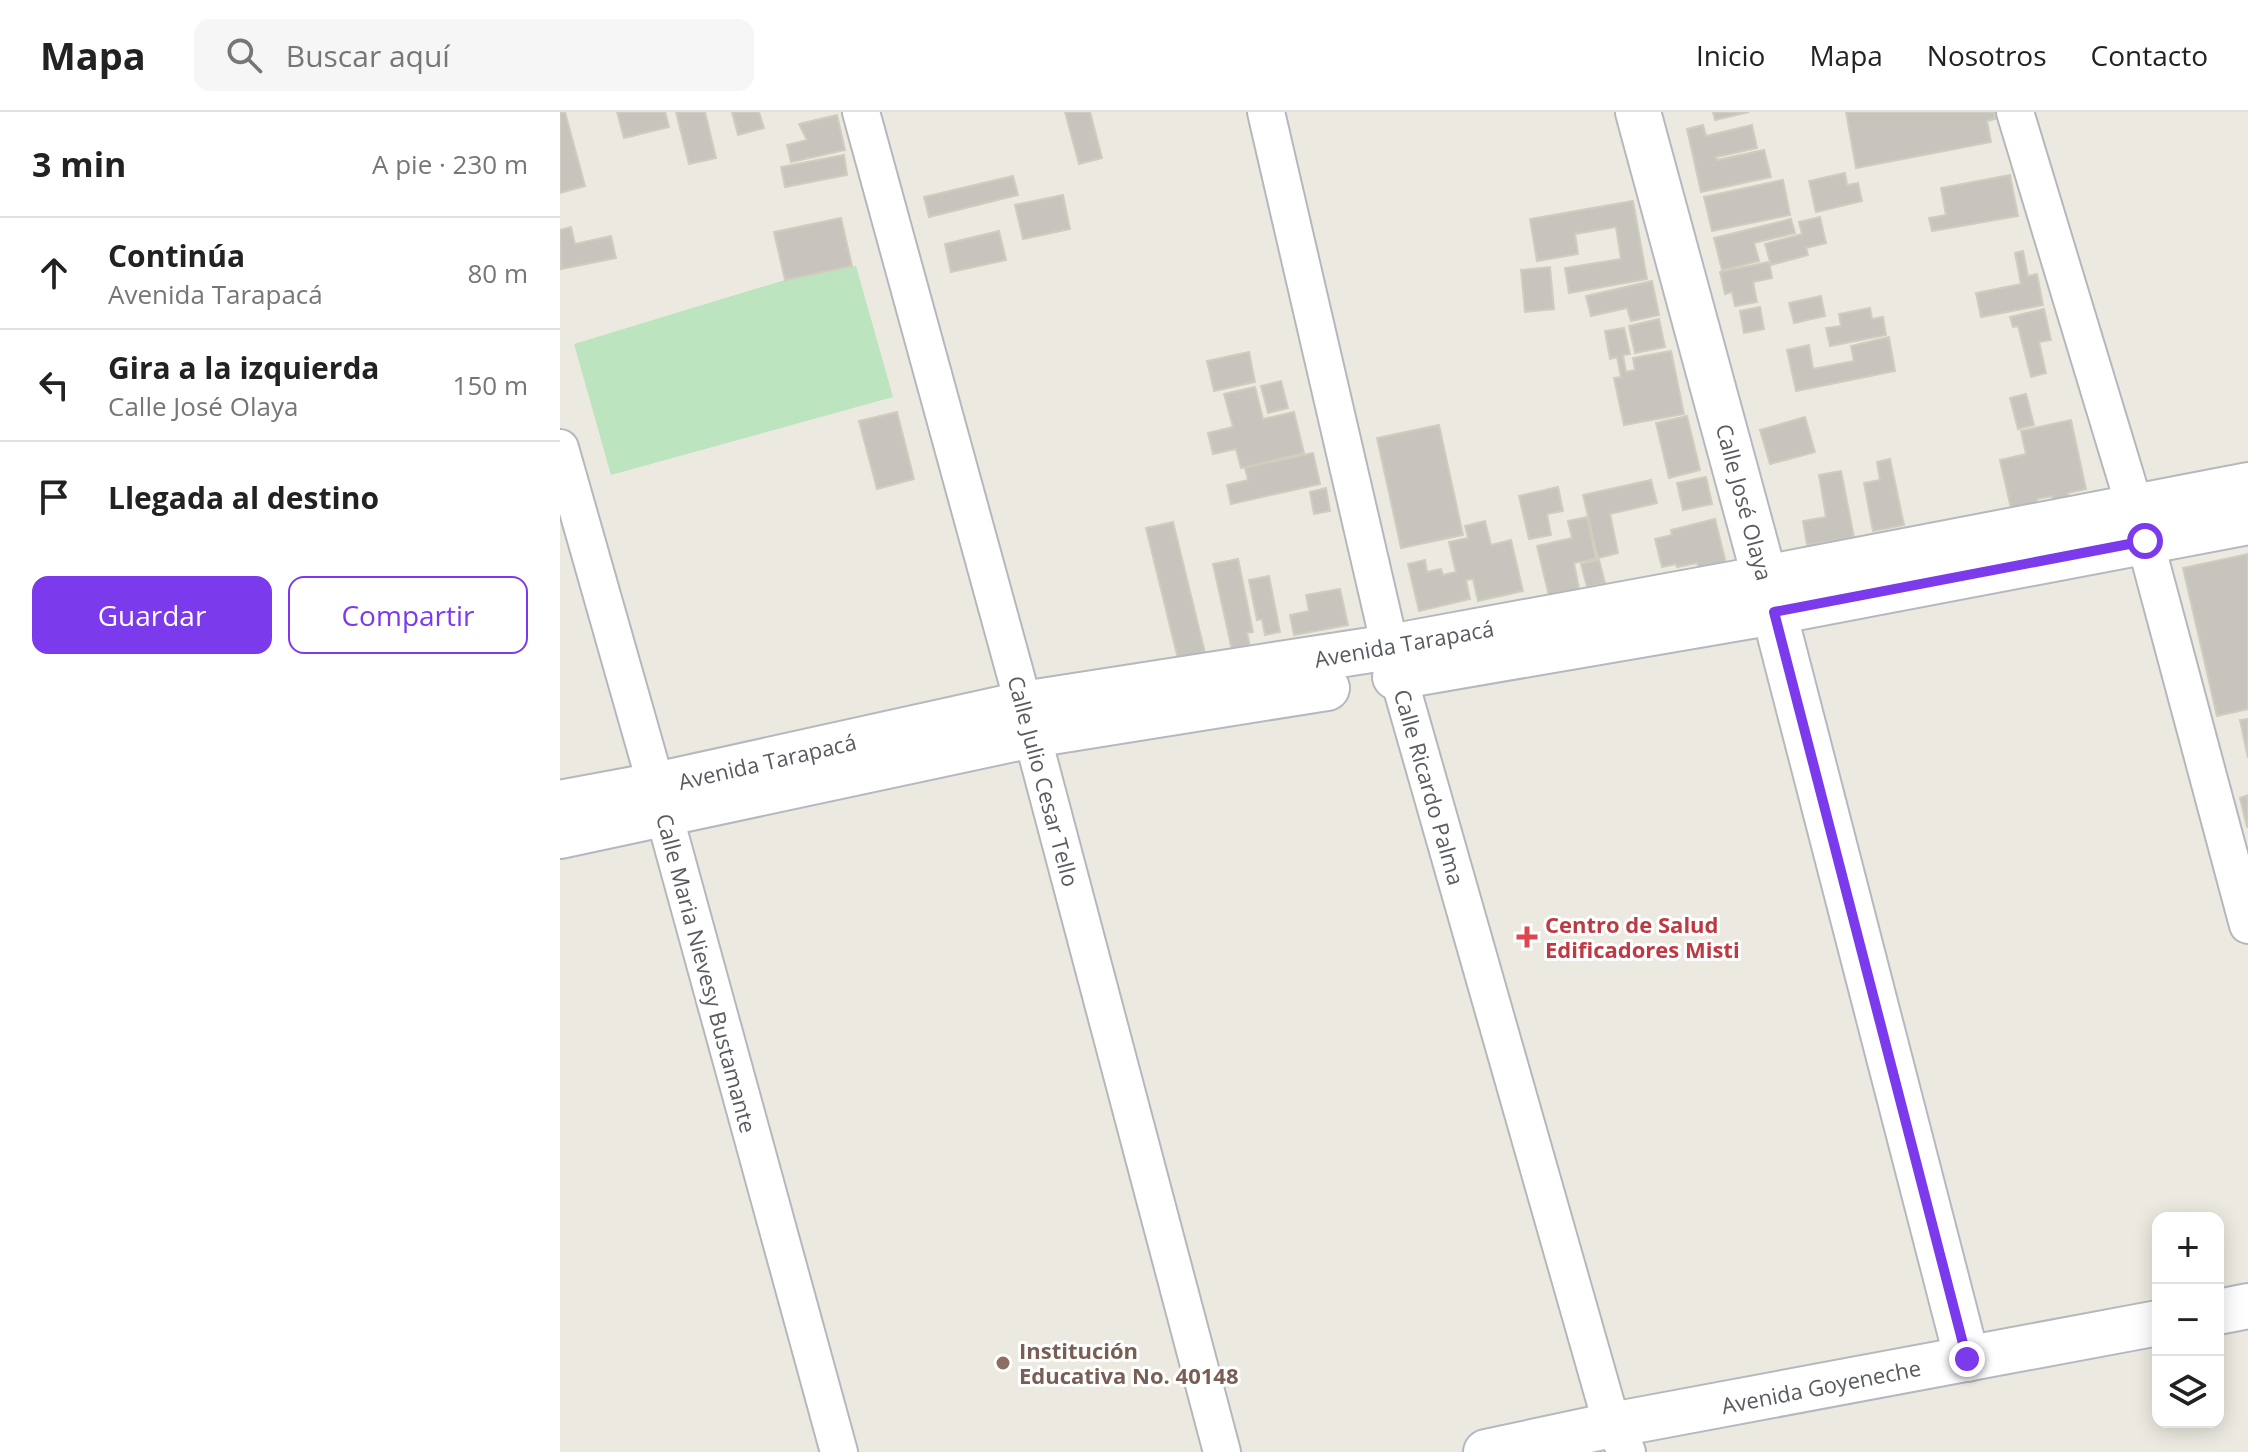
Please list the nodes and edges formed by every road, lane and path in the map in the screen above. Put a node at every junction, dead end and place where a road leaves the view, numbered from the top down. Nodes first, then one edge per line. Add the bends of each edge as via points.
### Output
1 (861, 112) edge
2 (1266, 112) edge
3 (1638, 112) edge
4 (2015, 112) edge
5 (560, 448) edge
6 (2248, 485) edge
7 (2248, 522) edge
8 (2140, 524) junction
9 (1770, 595) junction
10 (1394, 662) junction
11 (1028, 719) junction
12 (660, 800) junction
13 (560, 803) edge
14 (560, 836) edge
15 (2248, 925) edge
16 (2248, 1306) edge
17 (2224, 1311) edge
18 (2152, 1324) edge
19 (1967, 1359) junction
20 (1619, 1438) edge
21 (839, 1452) edge
22 (1222, 1452) edge
23 (1486, 1452) edge

1 - 11 street, Calle Julio Cesar Tello
2 - 10 street, Calle Ricardo Palma
3 - 9 street, Calle José Olaya
4 - 8 street
5 - 12 street, Calle Maria Nievesy Bustamante
6 - 8 street, Avenida Tarapacá
7 - 8 street, Avenida Tarapacá
8 - 9 street, Avenida Tarapacá
8 - 15 street
9 - 10 street, Avenida Tarapacá
9 - 19 street, Calle José Olaya
10 - 11 street, Avenida Tarapacá
10 - 20 street, Calle Ricardo Palma
11 - 12 street, Avenida Tarapacá
11 - 22 street, Calle Julio Cesar Tello
12 - 13 street, Avenida Tarapacá
12 - 14 street, Avenida Tarapacá
12 - 21 street, Calle Maria Nievesy Bustamante
16 - 17 street
18 - 19 street, Avenida Goyeneche
19 - 20 street, Avenida Goyeneche
20 - 23 street, Avenida Goyeneche

